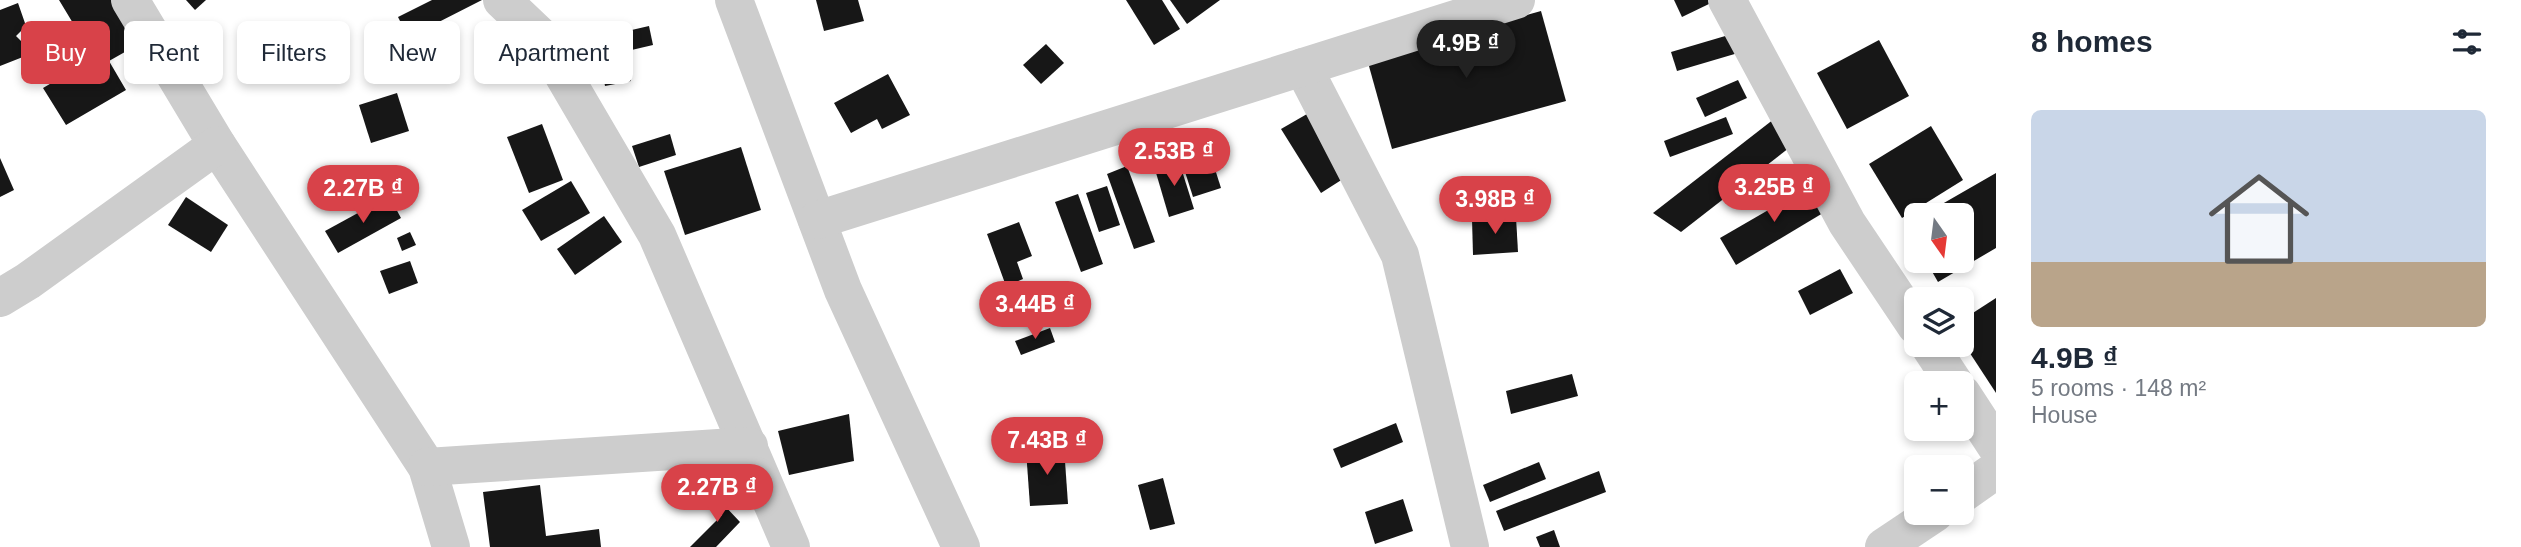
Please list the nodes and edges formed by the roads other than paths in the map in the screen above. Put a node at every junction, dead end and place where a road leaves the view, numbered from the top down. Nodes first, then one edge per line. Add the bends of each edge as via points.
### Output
1 (130, 0) edge
2 (502, 0) edge
3 (734, 0) edge
4 (1516, 0) edge
5 (1727, 0) edge
6 (1303, 67) junction
7 (217, 145) junction
8 (817, 220) junction
9 (0, 298) edge
10 (1904, 308) edge
11 (1974, 412) edge
12 (748, 446) junction
13 (1996, 446) edge
14 (426, 467) junction
15 (1996, 470) edge
16 (1974, 486) edge
17 (1917, 525) edge
18 (451, 547) edge
19 (790, 547) edge
20 (961, 547) edge
21 (1470, 547) edge
22 (1884, 547) edge

1 - 7 street
2 - 12 street via 541,37 657,236
3 - 8 street
4 - 6 street
5 - 10 street via 1847,223
6 - 8 street
6 - 21 street via 1400,255
7 - 9 street
7 - 14 street
8 - 20 street via 843,290
11 - 13 street
12 - 14 street
12 - 19 street
14 - 18 street
15 - 16 street
17 - 22 street

